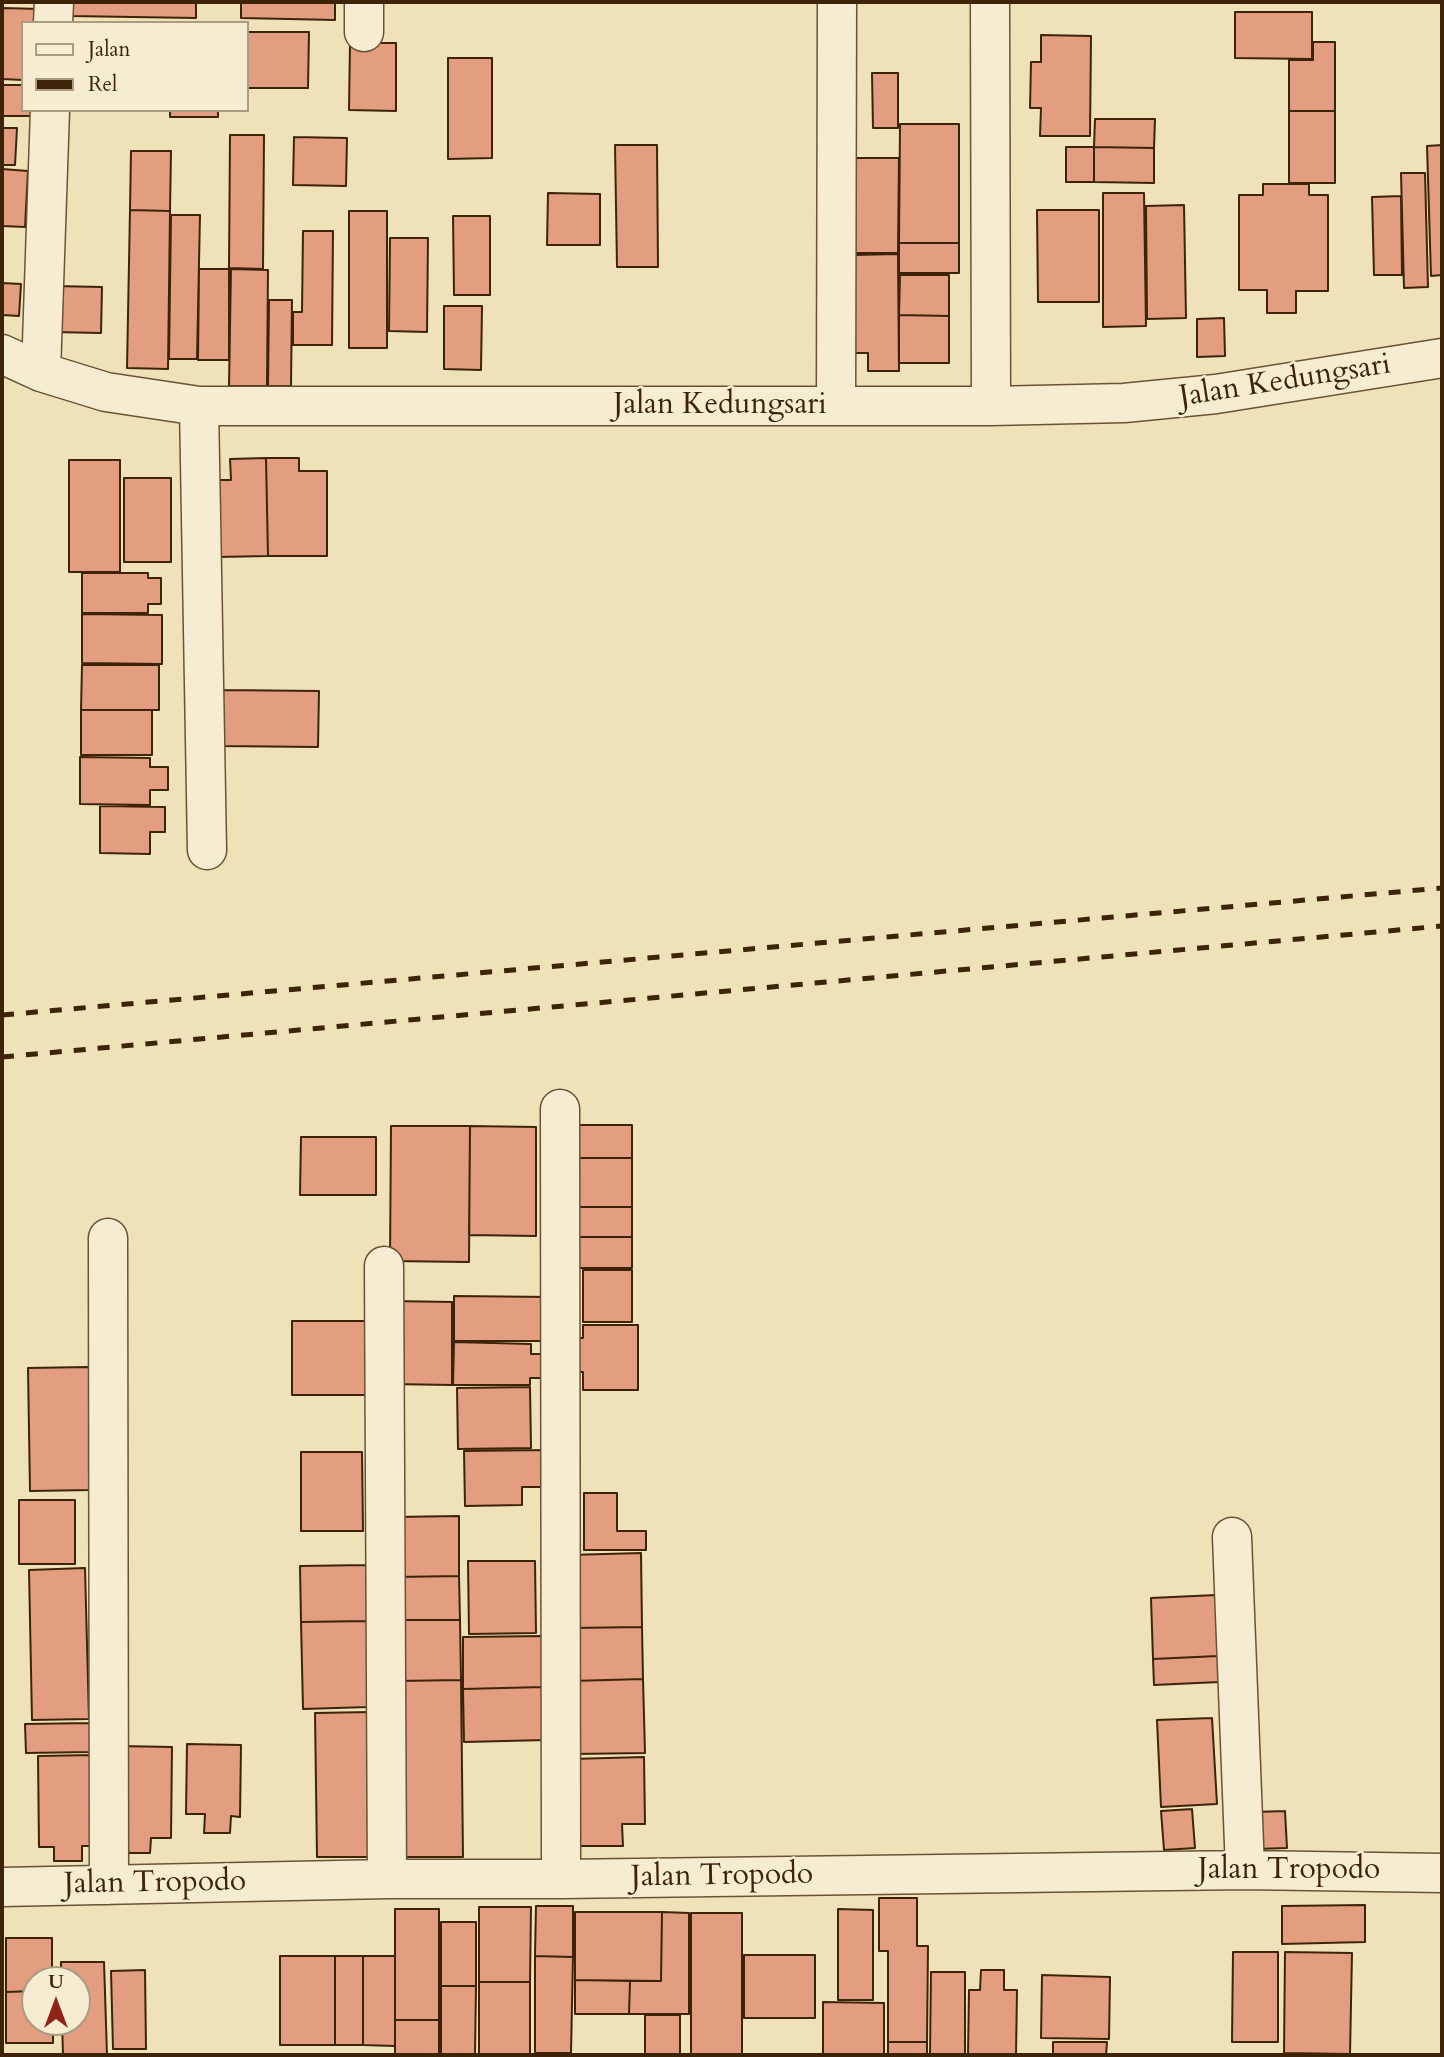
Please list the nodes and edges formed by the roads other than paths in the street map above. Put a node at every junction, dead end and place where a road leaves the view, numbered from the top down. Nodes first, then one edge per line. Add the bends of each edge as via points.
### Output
1 (54, 2) edge
2 (837, 2) edge
3 (990, 2) edge
4 (53, 21) edge
5 (50, 112) edge
6 (2, 354) edge
7 (1442, 358) edge
8 (41, 372) junction
9 (199, 406) junction
10 (836, 406) junction
11 (991, 406) junction
12 (207, 850) dead end
13 (560, 1109) dead end
14 (108, 1238) dead end
15 (384, 1266) dead end
16 (1232, 1537) dead end
17 (1245, 1870) junction
18 (1442, 1872) edge
19 (387, 1879) junction
20 (561, 1879) junction
21 (109, 1885) junction
22 (2, 1887) edge

1 - 4 street
2 - 10 street
3 - 11 street
5 - 8 street
6 - 8 street, Jalan Kedungsari
7 - 11 street, Jalan Kedungsari via 1174,400
8 - 9 street, Jalan Kedungsari via 106,392
9 - 10 street, Jalan Kedungsari
9 - 12 street
10 - 11 street, Jalan Kedungsari
13 - 20 street
14 - 21 street
15 - 19 street
16 - 17 street
17 - 18 street, Jalan Tropodo
17 - 20 street, Jalan Tropodo
19 - 20 street, Jalan Tropodo
19 - 21 street, Jalan Tropodo
21 - 22 street, Jalan Tropodo

